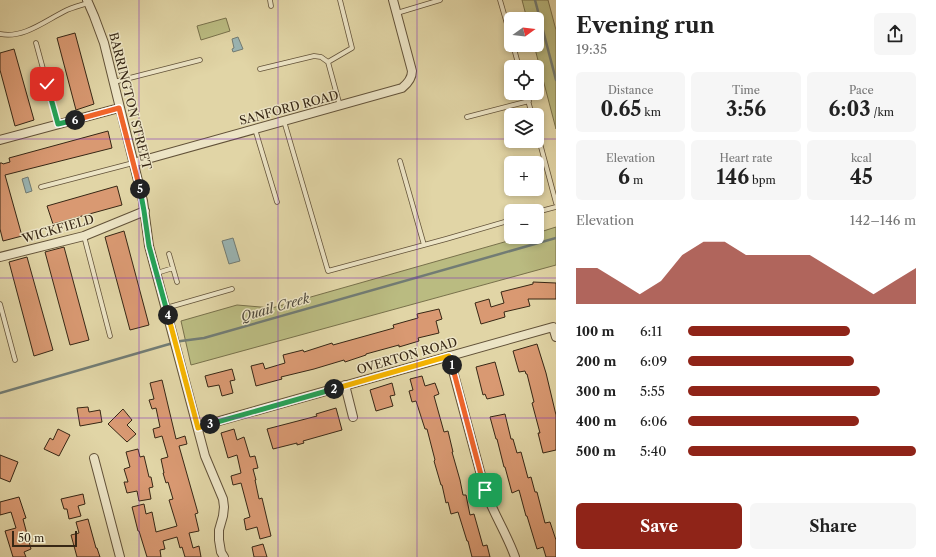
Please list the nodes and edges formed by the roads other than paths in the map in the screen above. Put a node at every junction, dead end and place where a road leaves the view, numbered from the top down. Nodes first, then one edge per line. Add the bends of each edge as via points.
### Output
1 (270, 0) edge
2 (340, 0) edge
3 (393, 0) edge
4 (440, 0) edge
5 (500, 0) edge
6 (87, 1) edge
7 (271, 6) dead end
8 (396, 13) junction
9 (504, 14) edge
10 (0, 34) edge
11 (36, 43) dead end
12 (200, 60) dead end
13 (328, 62) junction
14 (260, 69) dead end
15 (114, 82) junction
16 (528, 101) joint
17 (340, 106) junction
18 (119, 108) junction
19 (530, 108) edge
20 (467, 117) dead end
21 (284, 122) junction
22 (58, 124) junction
23 (255, 129) junction
24 (0, 140) edge
25 (541, 148) edge
26 (400, 161) dead end
27 (133, 163) junction
28 (41, 187) dead end
29 (277, 202) dead end
30 (556, 203) edge
31 (556, 207) edge
32 (544, 210) edge
33 (144, 211) junction
34 (504, 222) edge
35 (84, 236) junction
36 (424, 245) junction
37 (169, 254) dead end
38 (0, 257) edge
39 (173, 268) junction
40 (157, 273) junction
41 (177, 282) dead end
42 (232, 289) dead end
43 (0, 304) edge
44 (166, 308) junction
45 (110, 336) dead end
46 (556, 337) edge
47 (449, 356) junction
48 (15, 360) dead end
49 (345, 385) junction
50 (353, 417) dead end
51 (198, 428) junction
52 (94, 458) dead end
53 (120, 557) edge
54 (224, 557) edge
55 (515, 557) edge

1 - 7 lane
2 - 13 lane via 352,48
3 - 8 street
4 - 8 lane
5 - 9 lane
6 - 10 lane via 26,31
6 - 15 street, BARRINGTON STREET via 104,43
8 - 17 street, SANFORD ROAD via 411,63 410,80 402,88
11 - 22 lane
12 - 15 lane
13 - 14 lane via 321,56 314,56
13 - 17 lane
15 - 18 street, BARRINGTON STREET
16 - 19 lane
16 - 20 lane
17 - 21 street, SANFORD ROAD
18 - 22 street
18 - 27 street, BARRINGTON STREET
21 - 23 street, SANFORD ROAD
21 - 36 lane via 328,270
22 - 24 street
23 - 27 street, SANFORD ROAD
23 - 29 lane
25 - 30 lane
26 - 36 lane
27 - 28 lane
27 - 33 street, BARRINGTON STREET
31 - 32 lane
33 - 35 street, WICKFIELD
33 - 40 street, BARRINGTON STREET
34 - 36 lane
35 - 38 street, WICKFIELD
35 - 45 lane
37 - 39 lane
39 - 40 lane
39 - 41 lane
40 - 44 street, BARRINGTON STREET
42 - 44 lane
43 - 48 lane
44 - 51 street, BARRINGTON STREET
46 - 47 street, OVERTON ROAD via 553,327
47 - 49 street, OVERTON ROAD
47 - 55 street via 485,490
49 - 50 street
49 - 51 street, OVERTON ROAD
51 - 54 street, BARRINGTON STREET via 205,456 223,499 219,540
52 - 53 street

